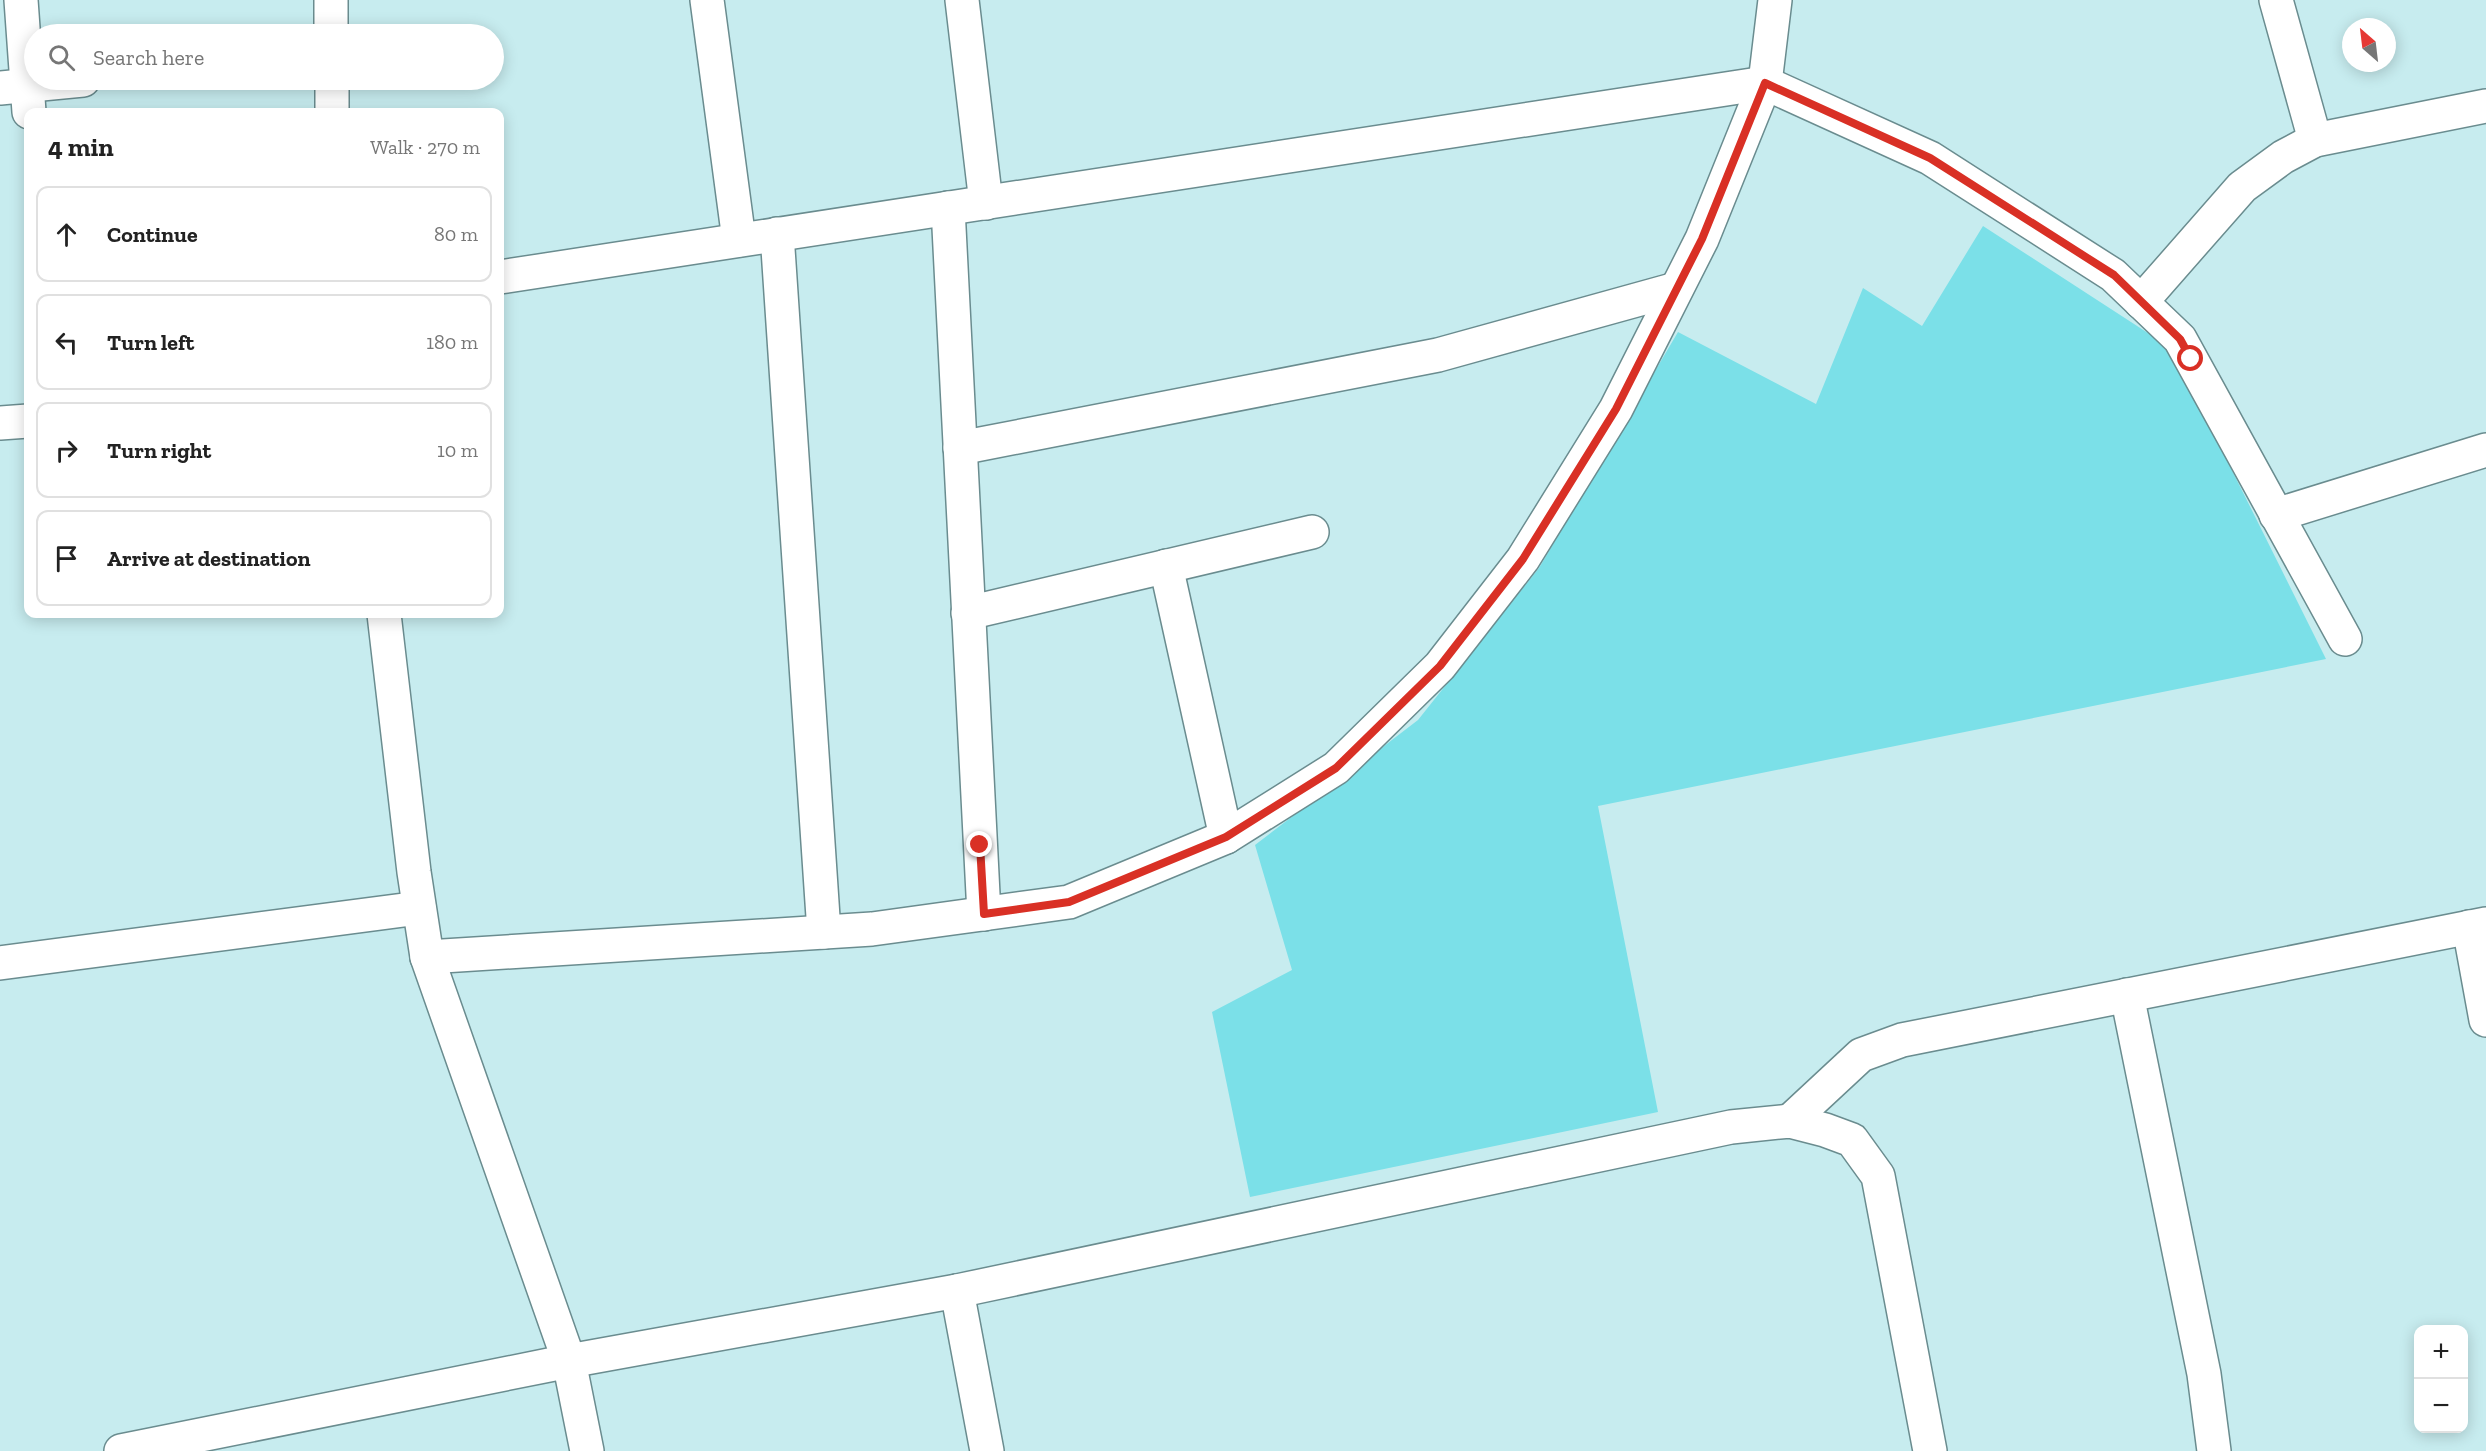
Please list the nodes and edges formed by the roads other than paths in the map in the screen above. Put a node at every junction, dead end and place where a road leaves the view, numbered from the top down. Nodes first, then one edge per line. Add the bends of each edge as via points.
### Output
1 (21, 0) edge
2 (331, 0) edge
3 (706, 0) edge
4 (962, 0) edge
5 (1775, 0) edge
6 (2276, 0) edge
7 (331, 24) edge
8 (1765, 83) junction
9 (40, 90) edge
10 (332, 90) edge
11 (19, 95) edge
12 (2486, 106) edge
13 (332, 108) edge
14 (2315, 140) junction
15 (986, 203) junction
16 (948, 208) junction
17 (777, 234) junction
18 (739, 240) junction
19 (504, 276) edge
20 (1676, 289) junction
21 (2140, 302) junction
22 (24, 421) edge
23 (0, 423) edge
24 (960, 448) junction
25 (2486, 450) edge
26 (2276, 515) junction
27 (1312, 532) dead end
28 (1166, 566) junction
29 (968, 613) junction
30 (384, 618) edge
31 (2345, 639) dead end
32 (1226, 837) junction
33 (419, 908) junction
34 (984, 914) junction
35 (2478, 925) edge
36 (824, 932) junction
37 (427, 957) junction
38 (0, 963) edge
39 (2127, 995) junction
40 (2486, 1020) edge
41 (1790, 1121) junction
42 (957, 1292) junction
43 (568, 1361) junction
44 (121, 1451) edge
45 (587, 1451) edge
46 (987, 1451) edge
47 (1930, 1451) edge
48 (2214, 1451) edge

1 - 11 street
2 - 7 street
3 - 18 street
4 - 15 street
5 - 8 street
6 - 14 street
8 - 15 street
8 - 20 street via 1702,239
8 - 21 street via 1930,158 2114,275
9 - 11 street
10 - 13 street
12 - 14 street
14 - 21 street via 2283,157 2242,187
15 - 16 street
16 - 17 street
16 - 24 street
17 - 18 street
17 - 36 street
18 - 19 street
20 - 24 street via 1437,355
20 - 32 street via 1616,409 1523,559 1440,666 1336,768
21 - 26 street via 2180,339
22 - 23 street
24 - 29 street
25 - 26 street
26 - 31 street
27 - 28 street
28 - 29 street
28 - 32 street
29 - 34 street
30 - 33 street
32 - 34 street via 1069,902
33 - 37 street
33 - 38 street
34 - 36 street
35 - 39 street
35 - 40 street
36 - 37 street
37 - 43 street
39 - 41 street via 1902,1040 1861,1055
39 - 48 street via 2204,1374
41 - 42 street via 1731,1127
41 - 47 street via 1852,1140 1878,1176
42 - 43 street
42 - 46 street
43 - 44 street
43 - 45 street

